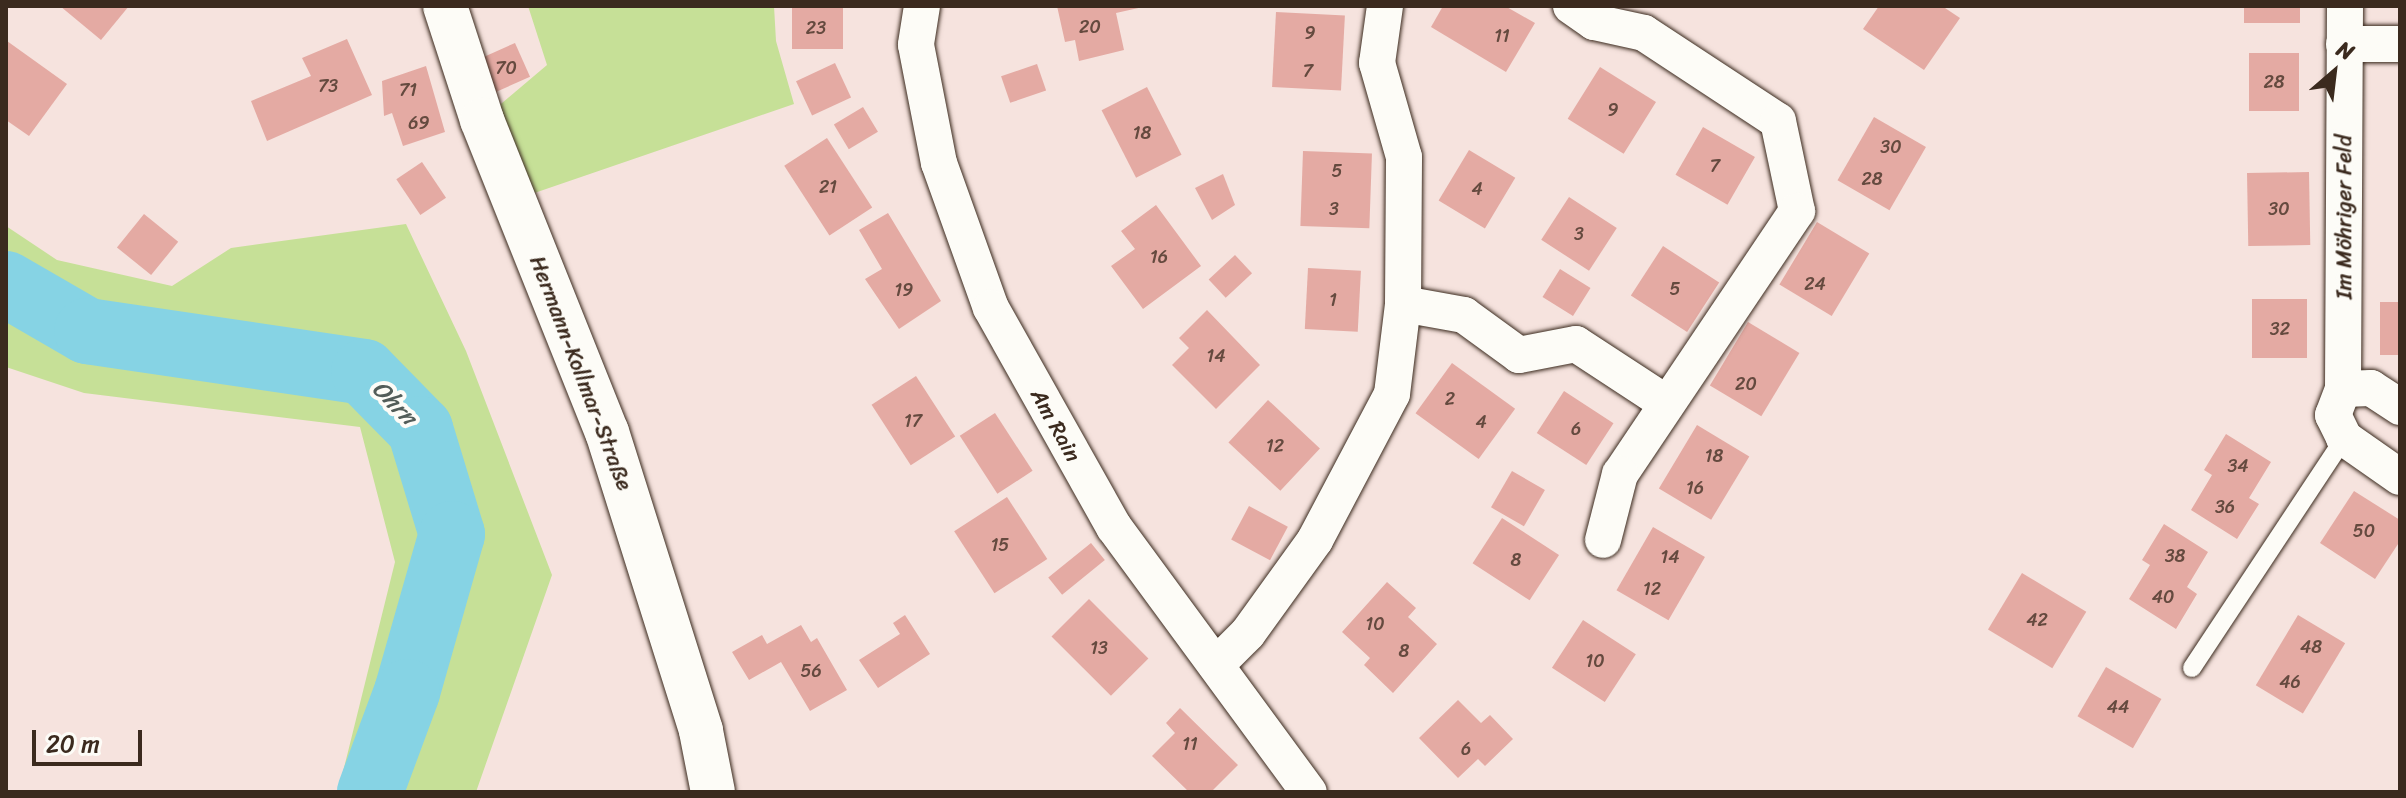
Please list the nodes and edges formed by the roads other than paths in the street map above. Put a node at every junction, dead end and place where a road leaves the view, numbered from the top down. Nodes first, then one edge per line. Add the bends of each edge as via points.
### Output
1 (445, 6) edge
2 (922, 6) edge
3 (1385, 6) edge
4 (1571, 6) edge
5 (2345, 6) edge
6 (2344, 44) junction
7 (2400, 44) edge
8 (1403, 304) junction
9 (2343, 389) junction
10 (1666, 403) junction
11 (2400, 407) edge
12 (2344, 438) junction
13 (2400, 477) edge
14 (1603, 540) dead end
15 (1216, 665) junction
16 (2192, 668) dead end
17 (713, 792) edge
18 (1309, 792) edge

1 - 17 street, Hermann-Kollmar-Straße via 482,120 607,432 701,731
2 - 15 street, Am Rain via 916,45 939,163 991,308 1114,527
3 - 8 street via 1377,63 1404,157
4 - 10 street via 1594,22 1644,33 1778,121 1797,211
5 - 6 street, Im Möhriger Feld
6 - 7 street
6 - 9 street, Im Möhriger Feld
8 - 10 street via 1464,315 1519,355 1576,344
8 - 15 street via 1392,394 1360,461 1315,540 1248,633
9 - 11 street via 2371,388
9 - 12 street, Im Möhriger Feld via 2333,415
10 - 14 street via 1620,474
12 - 13 street
12 - 16 lane
15 - 18 street, Am Rain

